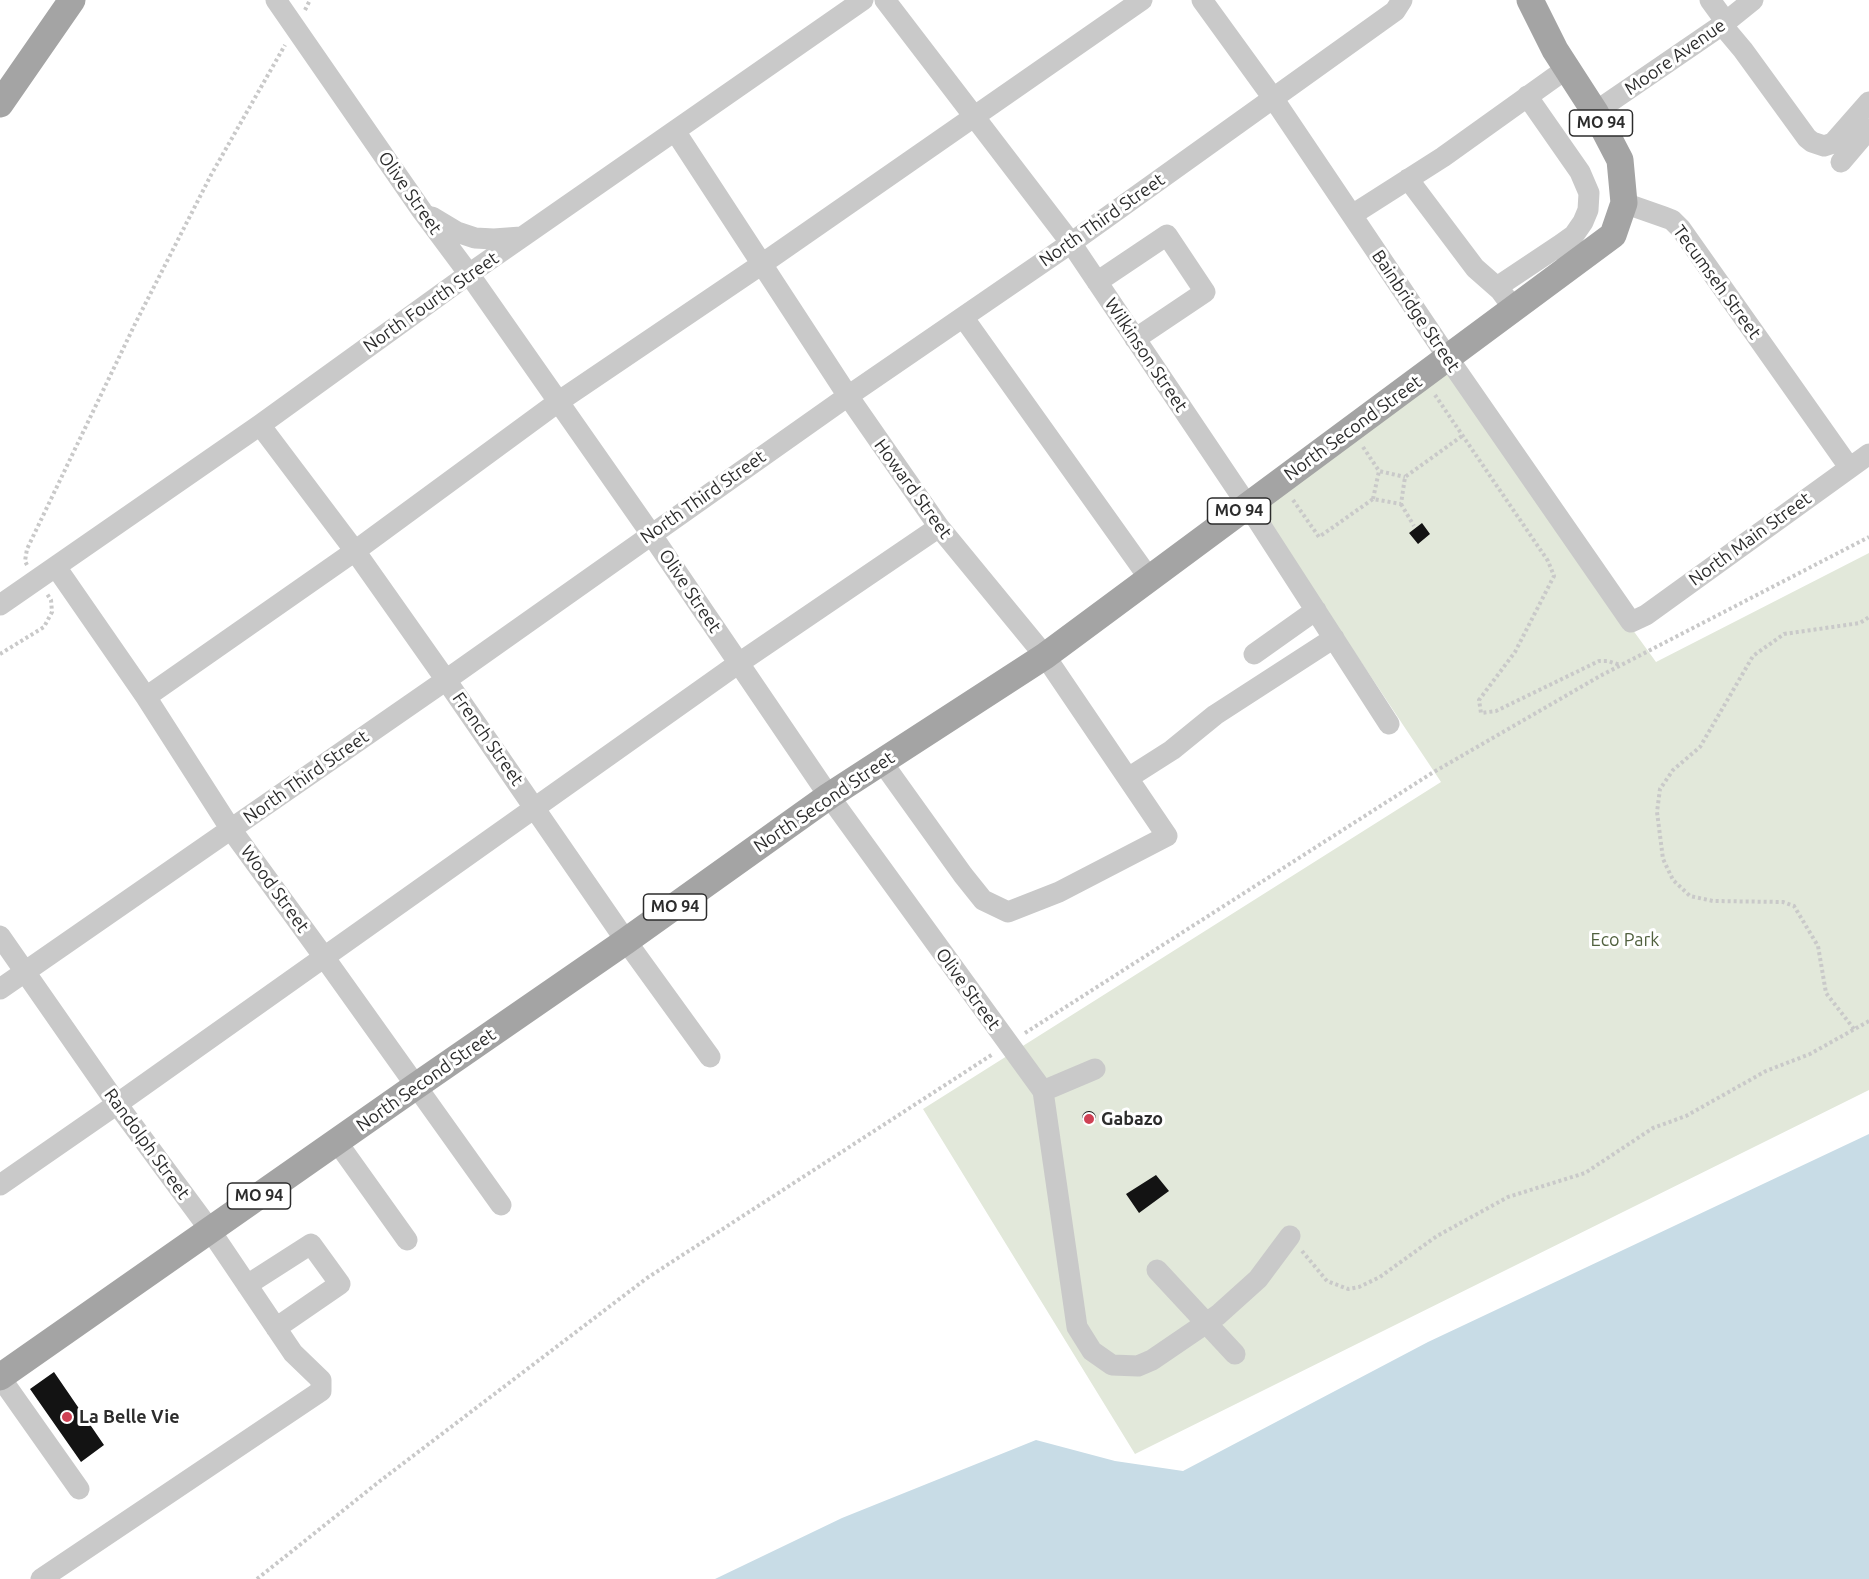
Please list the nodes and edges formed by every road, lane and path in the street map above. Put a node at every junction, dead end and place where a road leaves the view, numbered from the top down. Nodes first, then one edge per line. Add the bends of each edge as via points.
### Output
1 (72, 0) edge
2 (276, 0) edge
3 (310, 0) edge
4 (863, 0) edge
5 (885, 0) edge
6 (1142, 0) edge
7 (1202, 0) edge
8 (1402, 0) edge
9 (1514, 0) edge
10 (1530, 0) edge
11 (1540, 0) edge
12 (1710, 0) edge
13 (1753, 0) edge
14 (305, 10) dead end
15 (1724, 24) junction
16 (286, 44) dead end
17 (1561, 60) junction
18 (1527, 96) junction
19 (1273, 98) junction
20 (1869, 102) edge
21 (0, 104) edge
22 (1595, 112) junction
23 (974, 117) junction
24 (1869, 129) edge
25 (675, 132) junction
26 (1841, 162) dead end
27 (1408, 179) junction
28 (1624, 203) junction
29 (422, 211) junction
30 (1352, 215) junction
31 (525, 236) junction
32 (1071, 243) junction
33 (1567, 255) junction
34 (762, 264) junction
35 (469, 274) junction
36 (1097, 282) junction
37 (1497, 287) junction
38 (1514, 309) junction
39 (963, 317) junction
40 (1136, 339) junction
41 (1448, 358) junction
42 (1435, 395) dead end
43 (848, 396) junction
44 (558, 402) junction
45 (260, 425) junction
46 (1462, 436) junction
47 (1363, 446) dead end
48 (1869, 454) edge
49 (1849, 467) junction
50 (1378, 471) junction
51 (1405, 477) junction
52 (1291, 497) dead end
53 (1373, 499) junction
54 (1401, 504) junction
55 (1247, 505) junction
56 (1414, 526) dead end
57 (939, 527) junction
58 (651, 534) junction
59 (1869, 537) edge
60 (355, 551) junction
61 (28, 567) dead end
62 (56, 567) junction
63 (1149, 578) junction
64 (47, 594) dead end
65 (0, 605) edge
66 (1316, 610) junction
67 (1869, 617) edge
68 (1631, 621) joint
69 (1334, 638) junction
70 (0, 654) edge
71 (1254, 654) dead end
72 (1045, 656) junction
73 (739, 663) junction
74 (1621, 665) junction
75 (446, 680) junction
76 (146, 697) junction
77 (1389, 724) dead end
78 (882, 762) junction
79 (1128, 778) junction
80 (830, 796) junction
81 (535, 807) junction
82 (230, 828) junction
83 (0, 936) edge
84 (626, 941) junction
85 (324, 957) junction
86 (25, 972) junction
87 (0, 989) edge
88 (1869, 1021) edge
89 (1036, 1026) dead end
90 (1854, 1029) junction
91 (995, 1053) dead end
92 (711, 1058) dead end
93 (1095, 1069) dead end
94 (416, 1086) junction
95 (1043, 1091) junction
96 (117, 1104) junction
97 (337, 1142) junction
98 (0, 1185) edge
99 (501, 1205) dead end
100 (210, 1230) junction
101 (1290, 1236) joint
102 (407, 1240) dead end
103 (1157, 1270) dead end
104 (247, 1286) junction
105 (1207, 1323) junction
106 (276, 1328) junction
107 (1235, 1354) dead end
108 (0, 1377) edge
109 (80, 1489) dead end
110 (41, 1579) edge
111 (257, 1579) edge

1 - 21 main road
2 - 29 street, Olive Street
3 - 14 path
4 - 25 street, North Fourth Street
5 - 23 street, Wilkinson Street
6 - 23 street
7 - 19 street, Bainbridge Street
8 - 19 street, North Third Street via 1395,11
9 - 17 main road, MO 94
10 - 17 main road
11 - 17 main road, MO 94
12 - 15 street
13 - 15 street, Moore Avenue
15 - 20 street via 1812,142 1824,146 1833,143
15 - 22 street, Moore Avenue
16 - 61 path via 211,175 135,324 27,549
17 - 18 street
17 - 22 main road, MO 94
18 - 27 street
18 - 33 street via 1581,172 1589,193 1588,210
19 - 30 street, Bainbridge Street
19 - 32 street, North Third Street
22 - 28 main road, MO 94 via 1620,160
23 - 32 street, Wilkinson Street
23 - 34 street
24 - 26 street
25 - 31 street, North Fourth Street
25 - 34 street, Howard Street
27 - 30 street
27 - 37 street via 1475,268
28 - 33 main road, North Second Street / MO 94 via 1613,235
28 - 49 street, Tecumseh Street via 1672,220 1681,229
29 - 31 street via 475,238
29 - 35 street, Olive Street
30 - 41 street, Bainbridge Street
31 - 35 street, North Fourth Street
32 - 36 street, Wilkinson Street
32 - 39 street, North Third Street
33 - 37 street
33 - 38 main road, North Second Street / MO 94
34 - 43 street, Howard Street
34 - 44 street
35 - 44 street, Olive Street
35 - 45 street, North Fourth Street
36 - 40 street, Wilkinson Street
36 - 40 street via 1167,235 1205,292
37 - 38 street
38 - 41 main road, North Second Street / MO 94
39 - 43 street, North Third Street
39 - 63 street
40 - 55 street, Wilkinson Street
41 - 55 main road, North Second Street / MO 94
41 - 68 street, Bainbridge Street
42 - 46 path
43 - 57 street, Howard Street
43 - 58 street, North Third Street
44 - 58 street, Olive Street
44 - 60 street
45 - 60 street, French Street
45 - 62 street, North Fourth Street
46 - 51 path
46 - 74 path via 1548,561 1554,576 1515,652 1479,700 1481,713 1496,711 1599,661
47 - 50 path
48 - 49 street, North Main Street
49 - 68 street, North Main Street via 1646,615
50 - 51 path
50 - 53 path
51 - 54 path
52 - 53 path via 1319,537
53 - 54 path
54 - 56 path
55 - 63 main road, North Second Street / MO 94
55 - 66 street, Wilkinson Street
57 - 72 street, Howard Street
57 - 73 street
58 - 73 street, Olive Street
58 - 75 street, North Third Street
59 - 74 path
60 - 75 street, French Street
60 - 76 street
62 - 65 street, North Fourth Street
62 - 76 street, Wood Street
63 - 72 main road, North Second Street / MO 94
64 - 70 path via 52,612 44,627
66 - 69 street, Wilkinson Street
66 - 71 street
67 - 90 path via 1860,623 1784,634 1753,656 1700,747 1673,770 1660,789 1657,812 1663,859 1672,880 1690,896 1794,906 1818,946 1826,993
69 - 77 street, Wilkinson Street
69 - 79 street via 1215,715 1172,750
72 - 78 main road, North Second Street / MO 94
72 - 79 street, Howard Street
73 - 80 street, Olive Street
73 - 81 street
74 - 89 path via 1432,773
75 - 81 street, French Street
75 - 82 street, North Third Street
76 - 82 street, Wood Street
78 - 79 street, Howard Street via 976,892 983,900 1008,912 1059,892 1167,836
78 - 80 main road, North Second Street / MO 94
80 - 84 main road, North Second Street / MO 94
80 - 95 street, Olive Street
81 - 84 street, French Street
81 - 85 street
82 - 85 street, Wood Street
82 - 86 street, North Third Street
83 - 86 street, Randolph Street
84 - 92 street, French Street
84 - 94 main road, North Second Street / MO 94
85 - 94 street, Wood Street
85 - 96 street
86 - 87 street, North Third Street
86 - 96 street, Randolph Street
88 - 90 path
90 - 101 path via 1810,1054 1766,1071 1686,1116 1653,1128 1585,1173 1508,1197 1437,1236 1380,1277 1359,1287 1348,1288 1327,1281
91 - 111 path via 647,1278
93 - 95 street
94 - 97 main road, North Second Street / MO 94
94 - 99 street, Wood Street
95 - 105 street via 1077,1326 1092,1351 1112,1365 1138,1366
96 - 98 street
96 - 100 street, Randolph Street
97 - 100 main road, North Second Street / MO 94
97 - 102 street
100 - 104 street, Randolph Street
100 - 108 main road, North Second Street / MO 94
101 - 105 street via 1258,1279
103 - 105 street
104 - 106 street, Randolph Street
104 - 106 street via 311,1244 340,1284
105 - 107 street
106 - 110 street, Randolph Street via 293,1353 321,1380 321,1391
108 - 109 street

